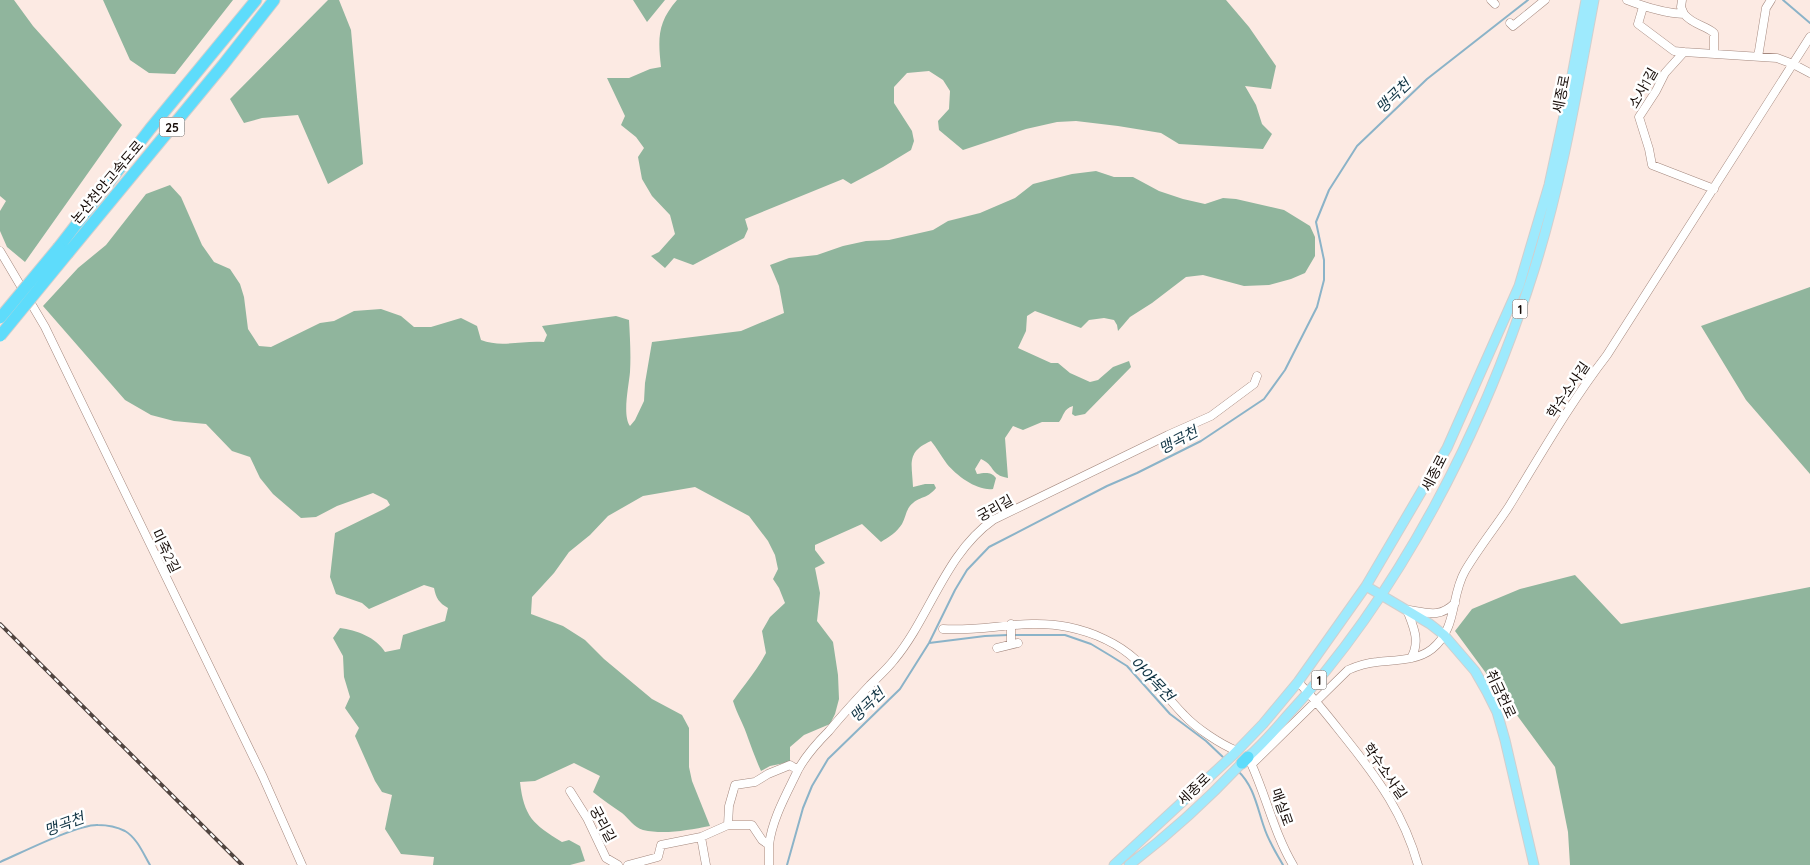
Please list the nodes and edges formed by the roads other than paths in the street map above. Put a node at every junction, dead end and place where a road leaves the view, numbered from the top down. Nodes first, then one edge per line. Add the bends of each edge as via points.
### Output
1 (256, 0) edge
2 (274, 0) edge
3 (1546, 0) edge
4 (1586, 0) edge
5 (1594, 0) edge
6 (1627, 0) edge
7 (1682, 0) edge
8 (1771, 0) edge
9 (1643, 7) junction
10 (1684, 14) junction
11 (1510, 23) dead end
12 (1810, 38) edge
13 (1684, 52) junction
14 (1714, 54) junction
15 (1758, 57) junction
16 (1792, 64) junction
17 (1810, 73) edge
18 (1714, 189) junction
19 (63, 250) junction
20 (0, 251) edge
21 (0, 318) edge
22 (0, 336) edge
23 (1257, 376) dead end
24 (1366, 586) junction
25 (1381, 594) junction
26 (1455, 603) junction
27 (1407, 610) junction
28 (1011, 624) junction
29 (943, 629) dead end
30 (1444, 636) junction
31 (997, 648) dead end
32 (1411, 658) junction
33 (1298, 682) junction
34 (1309, 692) junction
35 (1316, 700) junction
36 (1242, 758) junction
37 (798, 770) junction
38 (570, 791) dead end
39 (728, 825) junction
40 (701, 837) junction
41 (769, 845) junction
42 (302, 865) edge
43 (618, 865) edge
44 (628, 865) edge
45 (706, 865) edge
46 (769, 865) edge
47 (1114, 865) edge
48 (1129, 865) edge
49 (1293, 865) edge
50 (1418, 865) edge
51 (1534, 865) edge

1 - 19 highway, 논산천안고속도로 / 25 via 150,129
2 - 19 highway, 논산천안고속도로 / 25 via 223,65
3 - 11 street via 1513,26
4 - 24 main road, 세종로 / 1 via 1549,185 1519,286 1447,448
5 - 25 main road, 세종로 / 1 via 1556,189 1517,319 1484,403 1449,478
6 - 9 street
7 - 10 street
8 - 15 street via 1766,8
9 - 10 street
9 - 13 street via 1638,24 1674,51
10 - 14 street via 1714,33
12 - 16 street, 학수소사길
13 - 14 street
13 - 18 street, 소사1길 via 1665,73 1639,117 1652,165
14 - 15 street
15 - 16 street via 1776,58
16 - 17 street
16 - 18 street, 학수소사길
18 - 26 street, 학수소사길 via 1465,572
19 - 21 highway, 논산천안고속도로 / 25, bridge
19 - 22 highway, 논산천안고속도로 / 25, bridge
20 - 42 street, 미죽2길 via 45,327
23 - 37 street, 궁리길 via 1254,384 1211,416 982,528 942,581 894,660 816,744
24 - 25 main road, 취금헌로
24 - 33 main road, 세종로 / 1
25 - 27 main road, 취금헌로
25 - 34 main road, 세종로 / 1
26 - 27 street via 1447,611 1439,613
26 - 30 street, 학수소사길
27 - 30 main road, 취금헌로
27 - 32 street via 1416,643
28 - 29 street
28 - 31 street via 1015,643
28 - 36 street via 1067,627 1093,634 1116,646 1135,660 1186,717
30 - 32 street, 학수소사길 via 1430,651
30 - 51 main road, 취금헌로 via 1475,671 1497,712
32 - 35 street, 학수소사길 via 1360,665 1348,670
33 - 34 street, 학수소사길
33 - 36 main road, 세종로 / 1 via 1263,724
34 - 35 street, 학수소사길
34 - 36 main road, 세종로 / 1
35 - 36 street
35 - 50 street, 학수소사길 via 1393,803
36 - 47 main road, 세종로 / 1 via 1220,768
36 - 48 main road, 세종로 / 1 via 1231,774 1155,846
36 - 49 street, 매실로 via 1273,815 1283,847
37 - 39 street via 790,765 755,782 735,785
37 - 41 street, 궁리길 via 780,807
38 - 43 street, 궁리길 via 606,858
39 - 40 street
39 - 41 street via 752,825
40 - 44 street via 660,845 658,857
40 - 45 street
41 - 46 street, 궁리길

